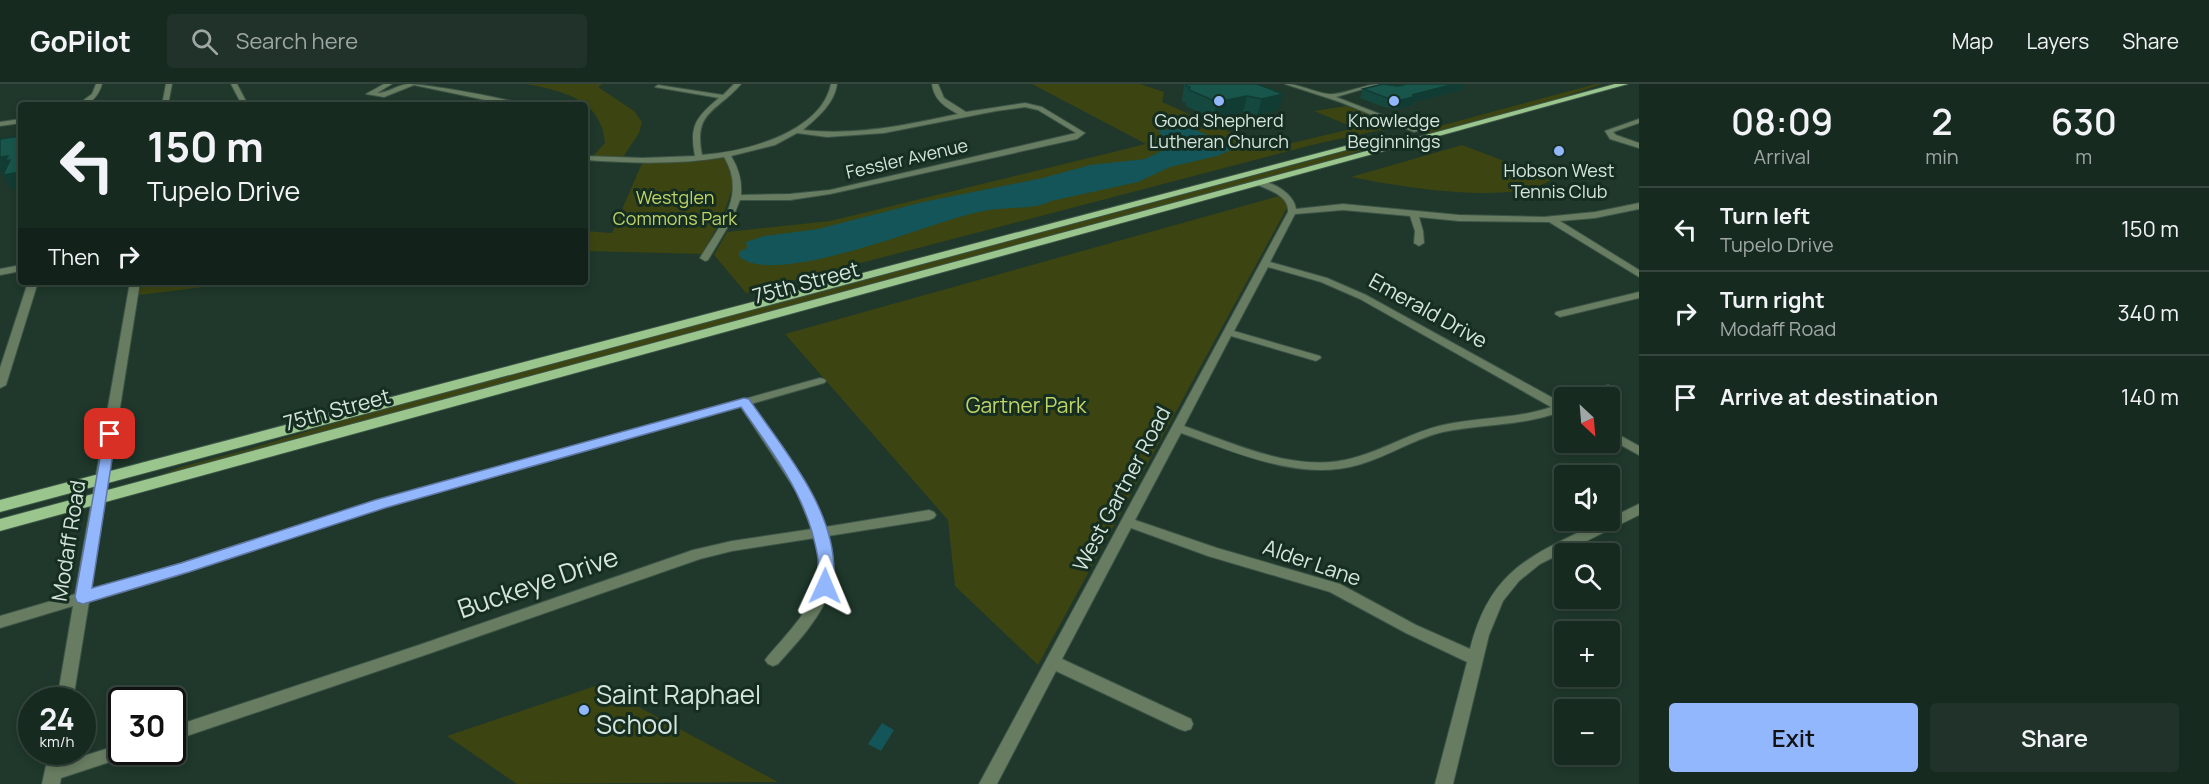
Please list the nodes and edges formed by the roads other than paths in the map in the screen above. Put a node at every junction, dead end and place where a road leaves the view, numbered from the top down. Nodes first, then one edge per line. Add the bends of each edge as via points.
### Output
1 (99, 84) edge
2 (169, 84) edge
3 (234, 84) edge
4 (389, 84) edge
5 (414, 84) edge
6 (738, 84) edge
7 (834, 84) edge
8 (935, 84) edge
9 (1288, 84) edge
10 (1377, 84) edge
11 (1588, 84) edge
12 (1624, 84) edge
13 (658, 87) dead end
14 (722, 97) junction
15 (1329, 97) junction
16 (85, 102) edge
17 (166, 102) edge
18 (243, 102) edge
19 (504, 102) edge
20 (967, 116) junction
21 (1639, 121) edge
22 (18, 122) edge
23 (0, 124) edge
24 (796, 131) junction
25 (1417, 135) junction
26 (1639, 146) edge
27 (726, 154) junction
28 (588, 158) edge
29 (699, 158) junction
30 (1261, 183) junction
31 (737, 198) junction
32 (1637, 208) edge
33 (1292, 212) junction
34 (1414, 214) junction
35 (1552, 220) junction
36 (1419, 243) dead end
37 (705, 258) dead end
38 (1265, 263) junction
39 (18, 269) edge
40 (0, 272) edge
41 (1639, 274) edge
42 (32, 285) edge
43 (134, 285) edge
44 (1639, 295) edge
45 (1560, 314) dead end
46 (1228, 332) junction
47 (1316, 358) dead end
48 (820, 381) dead end
49 (0, 385) edge
50 (744, 402) junction
51 (1554, 402) edge
52 (1554, 411) edge
53 (1179, 428) junction
54 (1620, 441) edge
55 (1639, 451) edge
56 (102, 479) junction
57 (99, 498) junction
58 (0, 506) edge
59 (1639, 509) edge
60 (928, 515) dead end
61 (1128, 522) junction
62 (0, 525) edge
63 (819, 531) junction
64 (83, 597) junction
65 (0, 622) edge
66 (1476, 659) junction
67 (774, 660) dead end
68 (1053, 662) junction
69 (67, 687) edge
70 (1185, 724) dead end
71 (186, 729) edge
72 (108, 757) edge
73 (52, 779) edge
74 (988, 784) edge
75 (1444, 784) edge

1 - 16 street via 95,95
2 - 17 street
3 - 18 street
4 - 5 street via 369,94 384,95
5 - 19 street
6 - 14 street
7 - 24 street via 824,105
8 - 20 street via 941,100
9 - 15 street
10 - 15 street
11 - 25 main road, 75th Street
12 - 25 main road, 75th Street
13 - 14 street
14 - 29 street via 704,113 696,127
15 - 25 street
20 - 24 street via 865,135
20 - 31 street, Fessler Avenue via 1033,105 1081,134 830,192
21 - 26 street via 1609,131 1612,136
22 - 23 street
24 - 27 street
25 - 30 main road, 75th Street
25 - 56 main road, 75th Street
27 - 29 street
27 - 31 street via 738,175
28 - 29 street
30 - 33 street via 1289,199
30 - 57 main road, 75th Street
31 - 37 street
32 - 35 street
33 - 34 street via 1343,207
33 - 38 street, West Gartner Road
34 - 35 street
34 - 36 street
35 - 41 street
38 - 46 street, West Gartner Road
38 - 51 street, Emerald Drive via 1324,280 1363,297
39 - 40 street
42 - 49 street
43 - 56 street, Modaff Road
44 - 45 street
46 - 47 street
46 - 53 street, West Gartner Road
48 - 50 street
50 - 63 street via 791,471
50 - 64 street via 380,504
52 - 53 street via 1524,420 1438,429 1355,462 1331,465 1281,461
53 - 61 street, West Gartner Road
54 - 55 street
56 - 57 street, Modaff Road
56 - 58 main road, 75th Street
57 - 62 main road, 75th Street
57 - 64 street, Modaff Road
59 - 66 street via 1556,548 1514,577 1488,617
60 - 63 street, Buckeye Drive
61 - 66 street, Alder Lane via 1335,588
61 - 68 street, West Gartner Road
63 - 67 street via 826,569 822,594 805,623
63 - 71 street, Buckeye Drive via 698,554
64 - 65 street
64 - 69 street, Modaff Road
66 - 75 street
68 - 70 street
68 - 74 street, West Gartner Road
72 - 73 street

